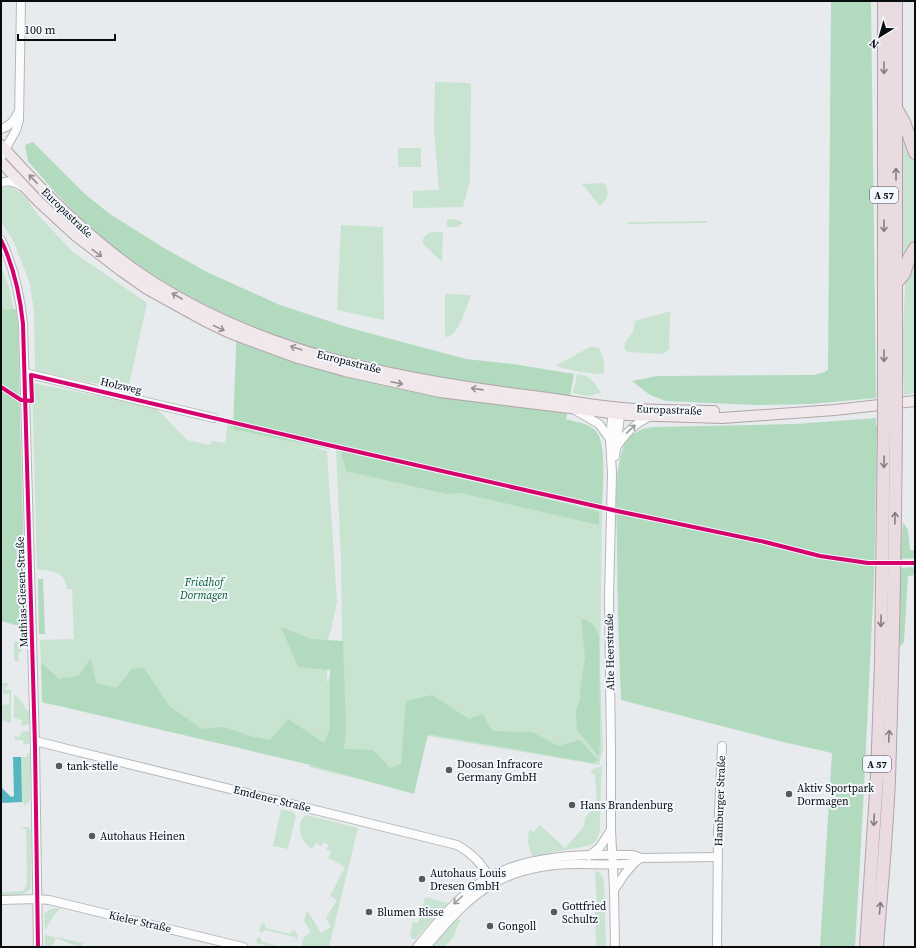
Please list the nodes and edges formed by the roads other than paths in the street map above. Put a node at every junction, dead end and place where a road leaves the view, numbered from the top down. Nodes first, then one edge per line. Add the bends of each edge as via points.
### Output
1 (21, 1) edge
2 (884, 1) edge
3 (896, 1) edge
4 (896, 108) junction
5 (20, 109) junction
6 (1, 129) edge
7 (2, 150) edge
8 (915, 153) edge
9 (1, 162) edge
10 (1, 183) edge
11 (26, 189) junction
12 (1, 240) edge
13 (915, 248) edge
14 (896, 283) junction
15 (25, 373) junction
16 (890, 388) junction
17 (915, 401) edge
18 (575, 409) junction
19 (617, 410) junction
20 (764, 414) junction
21 (652, 416) junction
22 (214, 418) dead end
23 (610, 438) junction
24 (616, 449) junction
25 (612, 473) junction
26 (889, 552) junction
27 (35, 741) junction
28 (722, 746) dead end
29 (611, 830) junction
30 (612, 855) junction
31 (589, 856) junction
32 (718, 856) junction
33 (638, 861) junction
34 (613, 864) junction
35 (491, 880) junction
36 (614, 890) junction
37 (37, 899) junction
38 (1, 900) edge
39 (38, 947) edge
40 (243, 947) edge
41 (417, 947) edge
42 (426, 947) edge
43 (614, 947) edge
44 (717, 947) edge
45 (866, 947) edge
46 (877, 947) edge

1 - 5 street
2 -> 16 highway, A 57
3 - 4 highway, A 57
4 - 8 highway
14 -> 4 highway, A 57
5 - 6 street via 9,126
5 - 7 street via 16,130
19 -> 7 main road, Europastraße via 443,384 396,374 301,349 235,326 152,282 105,248
9 - 11 main road, Europastraße
10 - 11 street via 10,181
11 -> 18 main road, Europastraße via 76,236 147,289 203,320 256,343 298,358 395,383 466,396
12 - 15 street, Mathias-Giesen-Straße via 20,297
13 - 14 highway via 904,274
14 - 16 highway, A 57
15 - 22 street, Holzweg
15 - 27 street, Mathias-Giesen-Straße
16 - 26 highway, A 57, bridge
17 - 20 main road, Europastraße via 835,410
18 - 19 main road, Europastraße
18 - 23 street via 599,424
19 - 20 main road, Europastraße
19 - 21 main road, Europastraße
19 - 23 street, Alte Heerstraße
19 - 24 street, Alte Heerstraße
20 - 21 main road, Europastraße via 722,418
24 -> 21 street via 629,430
23 - 25 street, Alte Heerstraße
24 - 25 street, Alte Heerstraße
25 - 29 street, Alte Heerstraße
26 -> 45 highway, A 57 via 882,582 877,776
46 -> 26 highway, A 57 via 893,664 894,578
27 - 35 street, Emdener Straße via 451,844 472,854
27 - 37 street, Mathias-Giesen-Straße
28 - 32 street, Hamburger Straße
29 - 30 street, Alte Heerstraße
29 - 31 street via 600,847
30 - 31 street, Hamburger Straße
30 - 33 street, Hamburger Straße via 632,856
30 - 34 street, Alte Heerstraße
31 - 35 street, Hamburger Straße via 548,858 517,865
32 - 33 street, Hamburger Straße
32 - 44 street, Hamburger Straße
33 - 34 street, Hamburger Straße
33 - 36 street
34 - 35 street, Hamburger Straße via 538,866
34 - 36 street, Alte Heerstraße
35 -> 41 street via 463,896
35 - 42 street via 457,911
36 - 43 street, Alte Heerstraße
37 - 38 street, Kieler Straße
37 - 39 street, Mathias-Giesen-Straße
37 - 40 street, Kieler Straße

